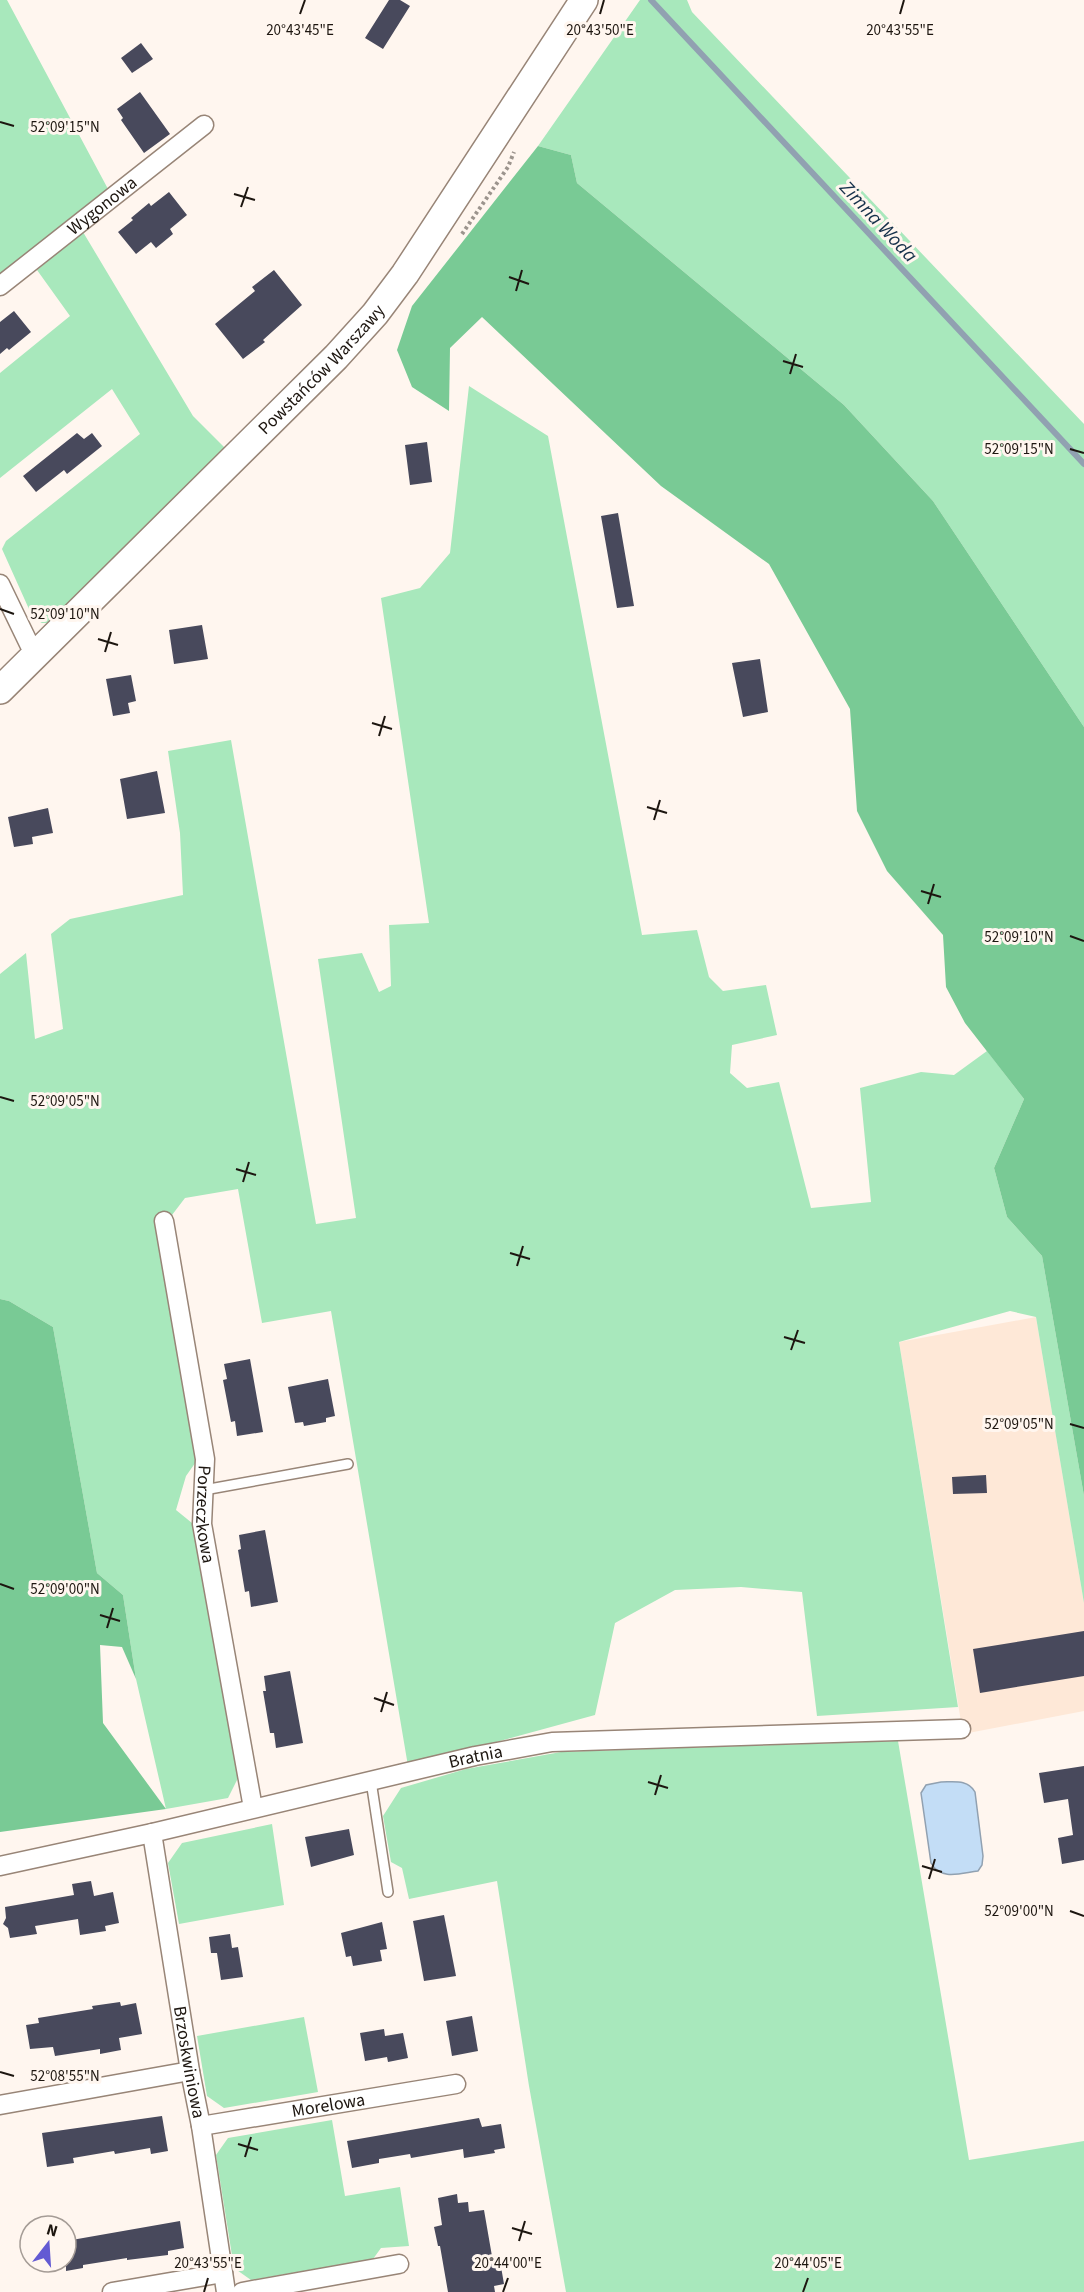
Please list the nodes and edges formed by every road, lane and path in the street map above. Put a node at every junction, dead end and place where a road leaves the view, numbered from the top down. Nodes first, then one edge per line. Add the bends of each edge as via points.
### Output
1 (584, 0) edge
2 (204, 125) dead end
3 (0, 286) edge
4 (0, 584) edge
5 (37, 654) junction
6 (0, 690) edge
7 (164, 1221) dead end
8 (348, 1464) dead end
9 (204, 1490) junction
10 (961, 1730) dead end
11 (371, 1781) junction
12 (253, 1808) junction
13 (152, 1833) junction
14 (0, 1866) edge
15 (388, 1892) dead end
16 (190, 2072) junction
17 (456, 2084) dead end
18 (0, 2105) edge
19 (201, 2126) junction
20 (399, 2264) dead end
21 (223, 2273) junction
22 (112, 2292) edge
23 (226, 2292) edge
24 (242, 2292) edge

1 - 5 street, Powstańców Warszawy via 375,314
2 - 3 street, Wygonowa
4 - 5 street
5 - 6 street, Powstańców Warszawy
7 - 9 street, Porzeczkowa via 206,1459
8 - 9 lane
9 - 12 street, Porzeczkowa via 202,1524
10 - 11 street, Bratnia via 552,1742
11 - 12 street, Bratnia
11 - 15 lane
12 - 13 street, Bratnia
13 - 14 street, Bratnia
13 - 16 street, Brzoskwiniowa
16 - 18 street
16 - 19 street, Brzoskwiniowa
17 - 19 street, Morelowa
19 - 21 street, Brzoskwiniowa
20 - 24 street
21 - 22 street
21 - 23 street, Brzoskwiniowa

